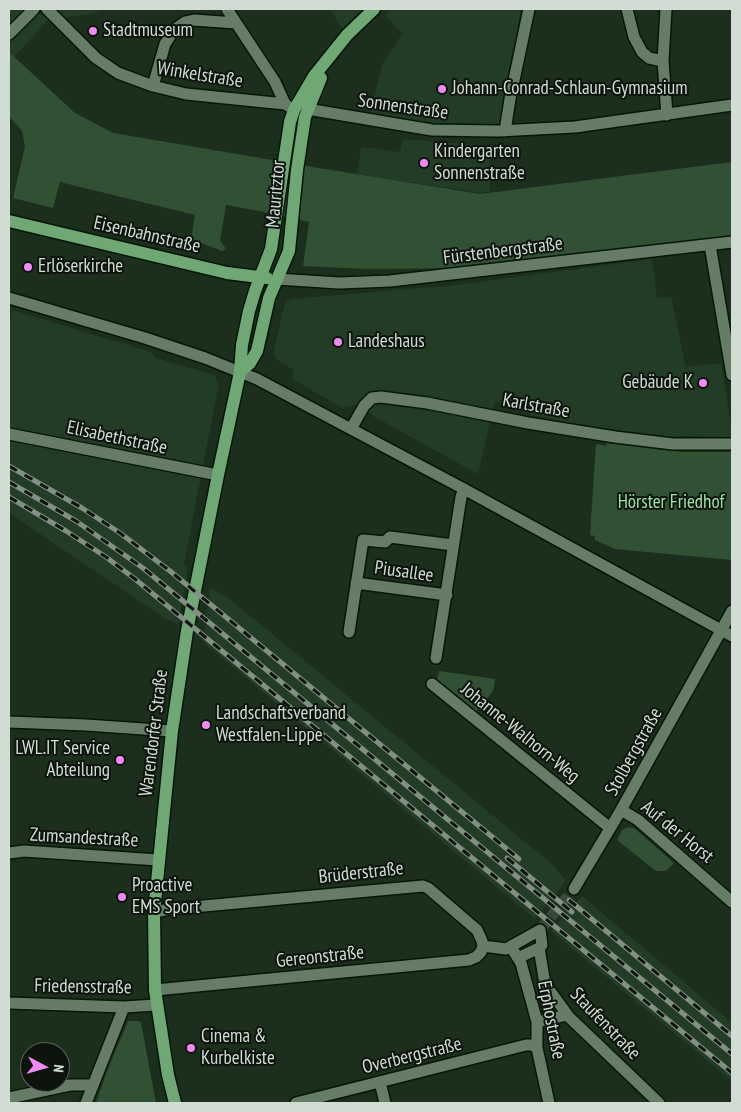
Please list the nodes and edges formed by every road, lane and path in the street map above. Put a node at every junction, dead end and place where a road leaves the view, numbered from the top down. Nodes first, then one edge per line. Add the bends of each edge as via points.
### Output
1 (34, 9) edge
2 (47, 9) edge
3 (227, 9) edge
4 (374, 9) edge
5 (529, 9) edge
6 (627, 9) edge
7 (666, 9) edge
8 (236, 23) junction
9 (9, 34) edge
10 (663, 61) junction
11 (153, 86) junction
12 (732, 105) edge
13 (295, 108) junction
14 (667, 115) junction
15 (505, 131) junction
16 (9, 221) edge
17 (732, 242) edge
18 (710, 247) junction
19 (260, 278) junction
20 (277, 279) junction
21 (10, 300) edge
22 (240, 372) junction
23 (732, 375) edge
24 (351, 429) junction
25 (9, 434) edge
26 (732, 444) edge
27 (218, 475) junction
28 (464, 489) junction
29 (454, 546) junction
30 (356, 583) junction
31 (446, 595) junction
32 (732, 612) edge
33 (349, 632) dead end
34 (727, 633) edge
35 (436, 658) dead end
36 (432, 684) dead end
37 (9, 722) edge
38 (172, 731) junction
39 (621, 810) junction
40 (610, 828) junction
41 (9, 852) edge
42 (158, 860) junction
43 (574, 888) tunnel mouth
44 (732, 902) edge
45 (154, 912) junction
46 (483, 946) junction
47 (511, 947) junction
48 (539, 948) junction
49 (518, 958) junction
50 (155, 990) junction
51 (9, 1003) edge
52 (156, 1004) junction
53 (124, 1007) junction
54 (568, 1016) junction
55 (538, 1023) junction
56 (537, 1048) junction
57 (380, 1082) junction
58 (87, 1085) junction
59 (9, 1098) edge
60 (86, 1103) edge
61 (175, 1103) edge
62 (296, 1103) edge
63 (385, 1103) edge
64 (549, 1103) edge
65 (659, 1103) edge

1 - 9 street
2 - 11 street, Winkelstraße via 96,58 118,73
3 - 8 street
4 - 13 main road via 347,35
5 - 15 street
6 - 10 street via 634,37 642,52 649,58
7 - 10 street
8 - 11 street via 194,20 174,30 165,44
8 - 13 street
10 - 14 street
11 - 13 street, Winkelstraße via 186,94
12 - 14 street, Sonnenstraße
13 - 15 street, Sonnenstraße via 446,132
13 - 19 main road, Mauritztor via 288,133 270,249
13 - 20 main road, Mauritztor via 303,124 291,242
14 - 15 street, Sonnenstraße via 576,127
16 - 19 main road, Eisenbahnstraße
17 - 18 street, Fürstenbergstraße
18 - 20 street, Fürstenbergstraße via 390,281 338,283
18 - 23 street
19 - 20 main road, Eisenbahnstraße
19 - 22 main road, Mauritztor via 249,311
20 - 22 main road, Mauritztor via 269,298 257,351
21 - 22 street via 145,338
22 - 24 street
22 - 27 main road, Warendorfer Straße
24 - 26 street, Karlstraße via 364,406 372,398 381,397 615,437 673,444
24 - 28 street
25 - 27 street, Elisabethstraße
27 - 38 main road, Warendorfer Straße via 187,631
28 - 29 street, Piusallee
28 - 34 street
29 - 30 street, Piusallee via 390,537 385,542 362,540
29 - 31 street, Piusallee
30 - 31 street, Piusallee
30 - 33 street, Piusallee
31 - 35 street, Piusallee
32 - 34 street, Stolbergstraße
34 - 39 street, Stolbergstraße
36 - 40 street, Johanne-Walhorn-Weg
37 - 38 street
38 - 42 main road, Warendorfer Straße
39 - 40 street, Stolbergstraße
39 - 44 street, Auf der Horst via 638,820
40 - 43 street, Stolbergstraße
41 - 42 street, Zumsandestraße
42 - 45 main road, Warendorfer Straße
45 - 46 street, Brüderstraße via 423,886 477,930
45 - 50 main road, Warendorfer Straße
46 - 47 street
46 - 50 street, Gereonstraße via 476,957 468,960
47 - 48 street, Staufenstraße via 540,930 542,944
47 - 49 street, Erphostraße
48 - 49 street
48 - 54 street, Staufenstraße via 545,984
49 - 55 street, Erphostraße
50 - 52 main road, Warendorfer Straße
51 - 53 street, Friedensstraße
52 - 53 street, Friedensstraße
52 - 61 main road, Warendorfer Straße
53 - 58 street
54 - 55 street
54 - 65 street, Staufenstraße
55 - 56 street, Erphostraße
56 - 57 street, Overbergstraße via 526,1045
56 - 64 street, Erphostraße
57 - 62 street, Overbergstraße
57 - 63 street
58 - 59 street via 70,1085
58 - 60 street

